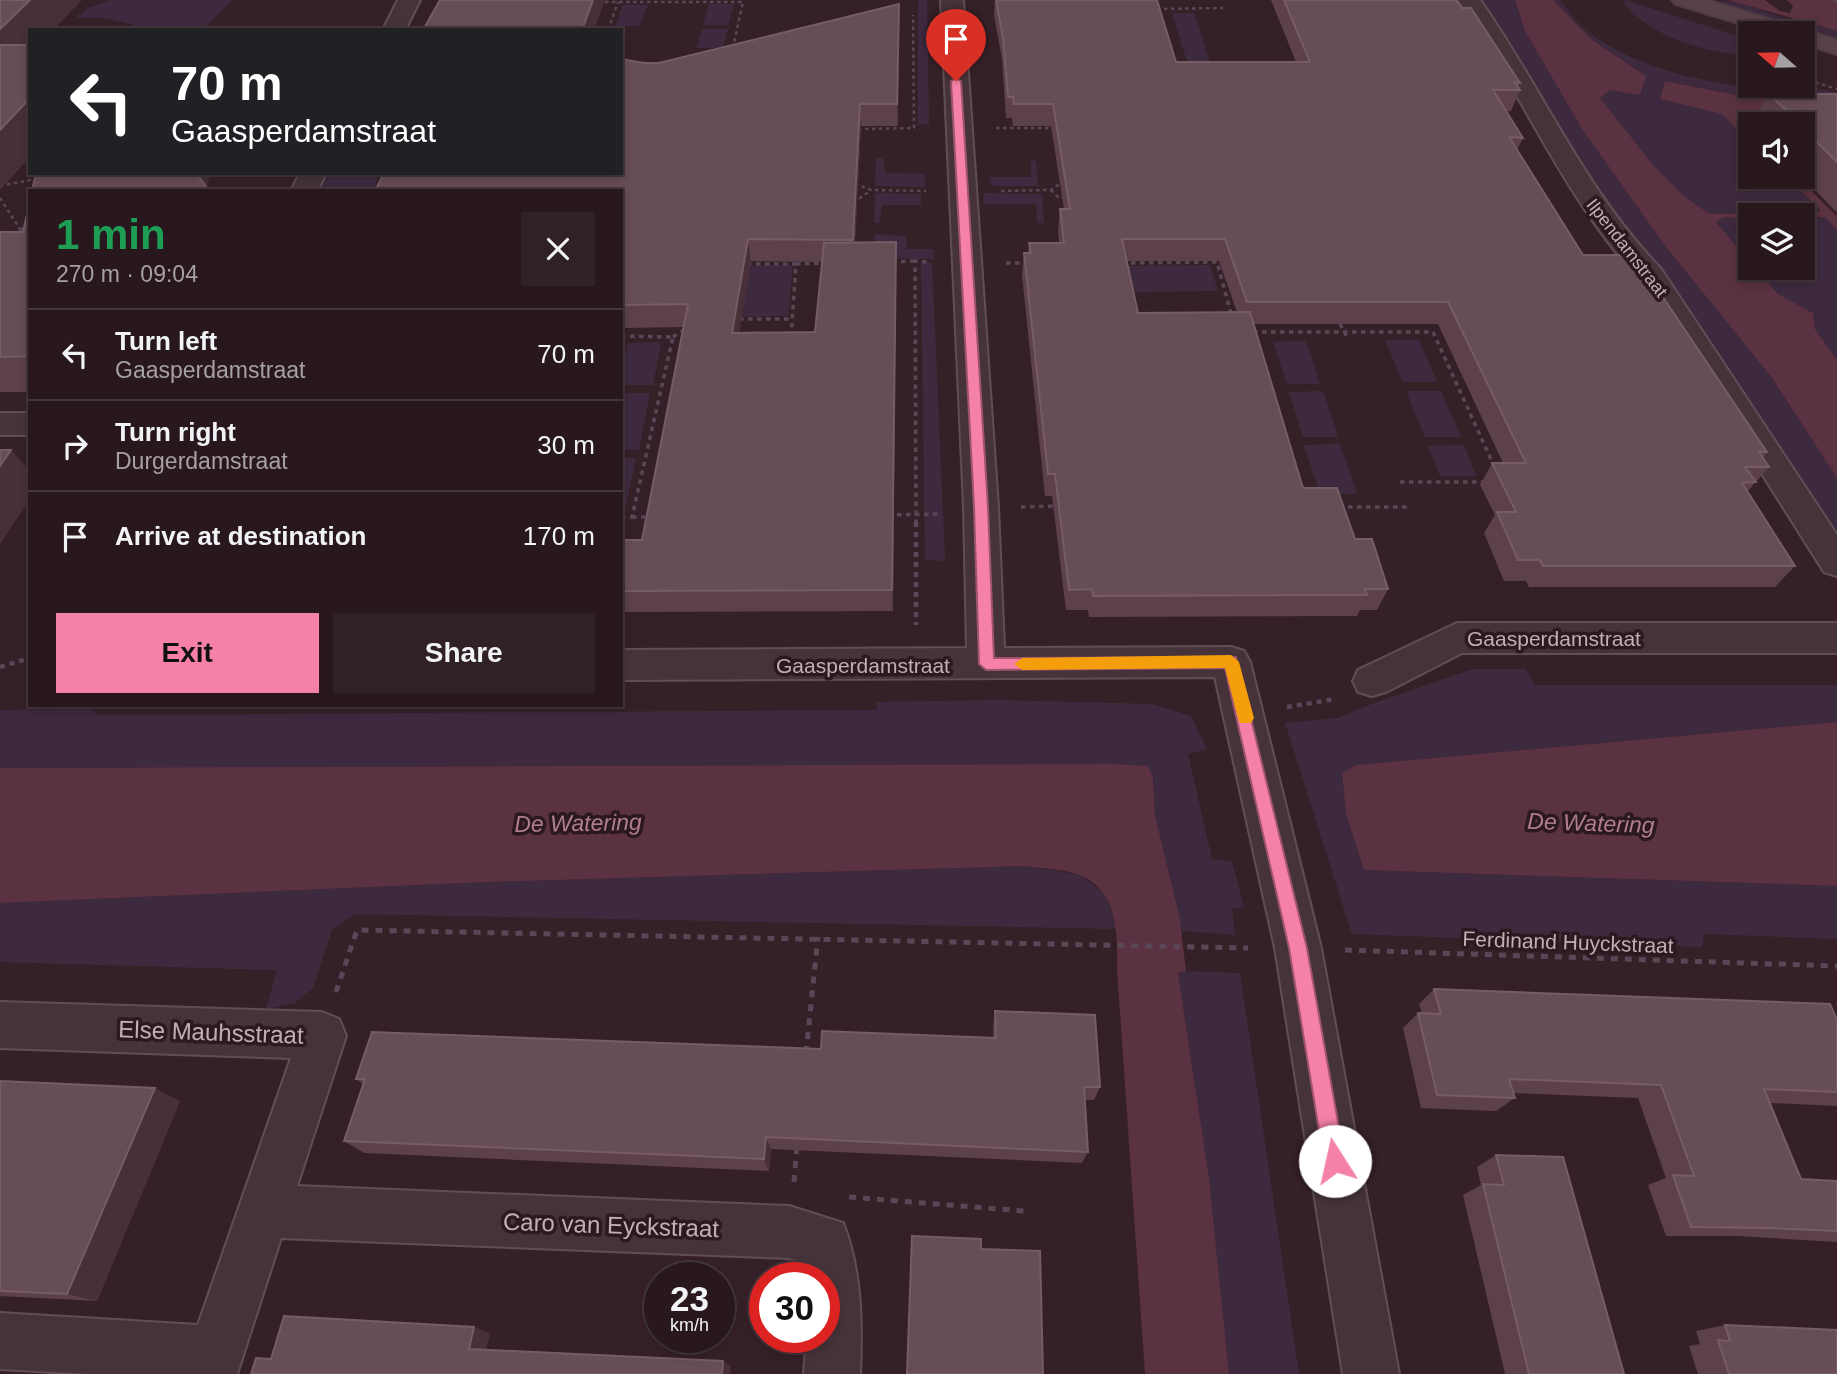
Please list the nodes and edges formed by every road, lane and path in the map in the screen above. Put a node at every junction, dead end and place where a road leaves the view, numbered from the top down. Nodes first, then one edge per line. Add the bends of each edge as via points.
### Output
1 (409, 0) edge
2 (952, 0) edge
3 (1469, 0) edge
4 (1682, 0) edge
5 (592, 2) edge
6 (618, 2) junction
7 (1223, 8) dead end
8 (1157, 9) edge
9 (913, 13) dead end
10 (1753, 21) edge
11 (395, 28) edge
12 (609, 28) edge
13 (1815, 40) edge
14 (1837, 47) edge
15 (732, 54) edge
16 (1815, 82) edge
17 (1837, 89) edge
18 (1775, 98) edge
19 (1777, 101) edge
20 (958, 128) junction
21 (1061, 128) edge
22 (853, 129) edge
23 (50, 176) edge
24 (0, 186) edge
25 (871, 190) dead end
26 (1051, 190) dead end
27 (0, 198) edge
28 (846, 198) edge
29 (1072, 198) edge
30 (28, 229) edge
31 (915, 261) dead end
32 (889, 262) edge
33 (836, 263) edge
34 (1123, 263) edge
35 (743, 264) edge
36 (796, 264) junction
37 (1218, 266) dead end
38 (1231, 266) edge
39 (1125, 275) edge
40 (728, 319) edge
41 (792, 319) junction
42 (1340, 324) edge
43 (693, 325) edge
44 (1442, 326) edge
45 (1244, 328) edge
46 (1253, 332) junction
47 (1343, 332) junction
48 (1433, 332) junction
49 (623, 336) edge
50 (673, 337) junction
51 (1348, 339) dead end
52 (791, 345) edge
53 (1257, 345) edge
54 (0, 424) edge
55 (28, 424) edge
56 (1496, 469) edge
57 (1400, 482) dead end
58 (1489, 482) edge
59 (1061, 506) edge
60 (1331, 507) edge
61 (1408, 507) dead end
62 (981, 510) junction
63 (887, 515) edge
64 (632, 517) junction
65 (659, 517) edge
66 (623, 518) edge
67 (1837, 563) edge
68 (1837, 638) edge
69 (28, 659) edge
70 (986, 664) junction
71 (623, 666) edge
72 (0, 667) edge
73 (1372, 681) joint
74 (1244, 710) junction
75 (818, 937) junction
76 (1207, 947) dead end
77 (1298, 948) junction
78 (1837, 966) edge
79 (0, 1025) edge
80 (322, 1036) junction
81 (806, 1058) edge
82 (798, 1139) edge
83 (847, 1197) dead end
84 (264, 1211) junction
85 (1024, 1211) dead end
86 (789, 1232) junction
87 (0, 1341) edge
88 (213, 1364) edge
89 (832, 1374) edge
90 (1371, 1374) edge

1 - 11 street
2 - 20 street
3 - 67 street, Ilpendamstraat via 1528,90 1570,171 1625,251 1651,275
4 - 10 street
5 - 6 path
6 - 12 path
6 - 15 path via 743,2
7 - 8 path
9 - 22 path via 914,128
13 - 14 street
16 - 17 path
18 - 19 path
20 - 21 path
20 - 62 street
23 - 24 path
25 - 28 path via 860,198
26 - 29 path via 1059,198
27 - 30 path via 21,231
31 - 32 path
33 - 36 path
34 - 39 path
35 - 36 path
36 - 41 path
37 - 38 path
40 - 41 path
41 - 52 path
42 - 47 path
43 - 50 path
44 - 48 path
45 - 46 path
46 - 47 path
46 - 53 path
47 - 48 path
47 - 51 path
48 - 56 path
49 - 50 path
50 - 64 path
54 - 55 street
57 - 58 path
59 - 62 path
60 - 61 path
62 - 63 path
62 - 70 street
64 - 65 path
64 - 66 path
68 - 73 street, Gaasperdamstraat via 1457,638
69 - 72 path
70 - 71 street, Gaasperdamstraat
70 - 74 street, Gaasperdamstraat via 1231,662
73 - 74 path via 1330,702
74 - 77 street
75 - 76 path
75 - 80 path via 357,930
75 - 81 path
77 - 78 path, Ferdinand Huyckstraat
77 - 90 street
79 - 80 street, Else Mauhsstraat
80 - 84 street, Else Mauhsstraat
82 - 86 path
83 - 85 path
84 - 86 street, Caro van Eyckstraat
84 - 88 street, Else Mauhsstraat
86 - 89 street, Caro van Eyckstraat via 824,1242 835,1327
87 - 88 street

